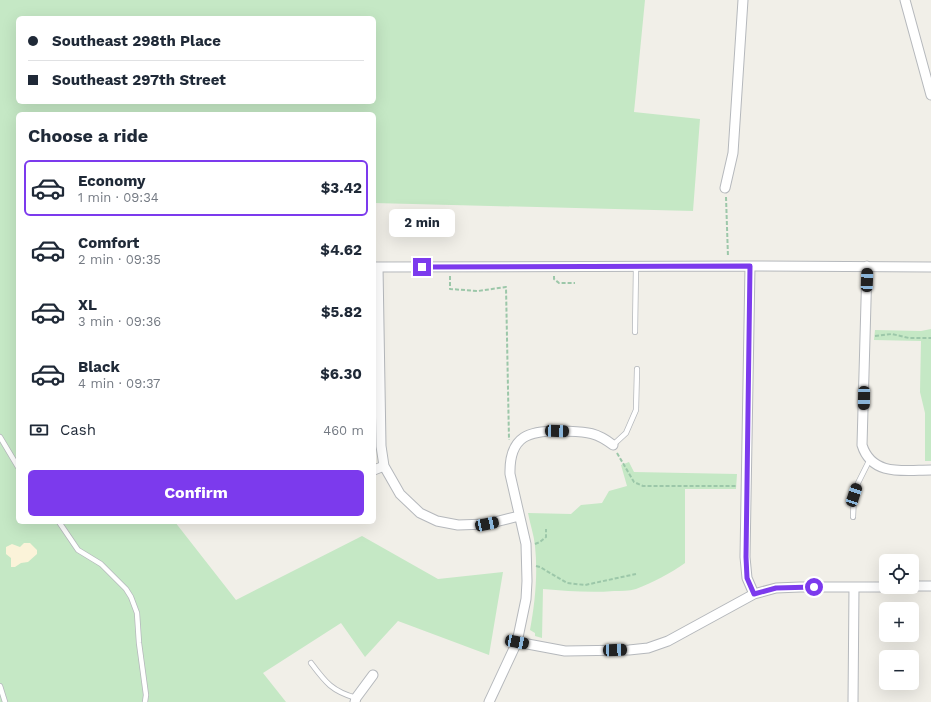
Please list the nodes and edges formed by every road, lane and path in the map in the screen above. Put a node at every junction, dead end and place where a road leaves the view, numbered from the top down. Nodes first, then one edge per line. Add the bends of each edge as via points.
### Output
1 (743, 0) edge
2 (904, 0) edge
3 (931, 95) edge
4 (725, 188) joint
5 (554, 266) junction
6 (636, 266) junction
7 (728, 266) junction
8 (750, 266) junction
9 (867, 266) junction
10 (376, 267) edge
11 (450, 267) junction
12 (931, 267) edge
13 (575, 283) dead end
14 (635, 332) dead end
15 (865, 336) junction
16 (931, 338) edge
17 (637, 369) dead end
18 (0, 437) edge
19 (613, 445) junction
20 (515, 447) junction
21 (870, 459) junction
22 (16, 464) edge
23 (384, 466) junction
24 (376, 469) edge
25 (931, 470) edge
26 (746, 486) junction
27 (519, 516) junction
28 (853, 517) dead end
29 (60, 524) edge
30 (546, 529) dead end
31 (526, 547) junction
32 (527, 563) junction
33 (636, 574) dead end
34 (919, 586) edge
35 (931, 586) edge
36 (879, 587) edge
37 (854, 588) junction
38 (754, 594) junction
39 (517, 642) junction
40 (311, 663) dead end
41 (373, 675) dead end
42 (0, 686) edge
43 (355, 700) edge
44 (5, 702) edge
45 (145, 702) edge
46 (488, 702) edge
47 (854, 702) edge

1 - 4 street via 733,153
2 - 3 street
4 - 7 path via 728,207
5 - 6 street
5 - 11 street
5 - 13 path via 554,279 559,283
6 - 7 street
6 - 14 lane
7 - 8 street
8 - 9 street
8 - 26 street
9 - 12 street
9 - 15 street
10 - 11 street
10 - 23 street via 381,446
11 - 20 path via 450,289 478,291 506,287 508,441
15 - 16 path via 892,334 909,338
15 - 21 street via 862,445
17 - 19 lane via 636,410 626,433
18 - 22 lane
19 - 20 street via 602,437 587,432 543,431 527,436
19 - 26 path via 634,482 643,486
20 - 27 street via 510,462 510,474
21 - 25 street via 876,466 884,468
21 - 28 lane via 854,495
23 - 24 street
23 - 27 street via 400,494 420,513 437,521 487,524
26 - 38 street via 747,578
27 - 31 street
29 - 45 lane via 78,550 101,564 131,597 137,612
30 - 31 path via 542,540
31 - 32 street
32 - 33 path via 540,567 567,583 585,585
32 - 39 street via 526,599
34 - 35 street
36 - 37 street
37 - 38 street via 776,588
37 - 47 street
38 - 39 street via 668,641 648,648 565,651
39 - 46 street
40 - 43 lane via 331,687
41 - 43 street
42 - 44 lane

